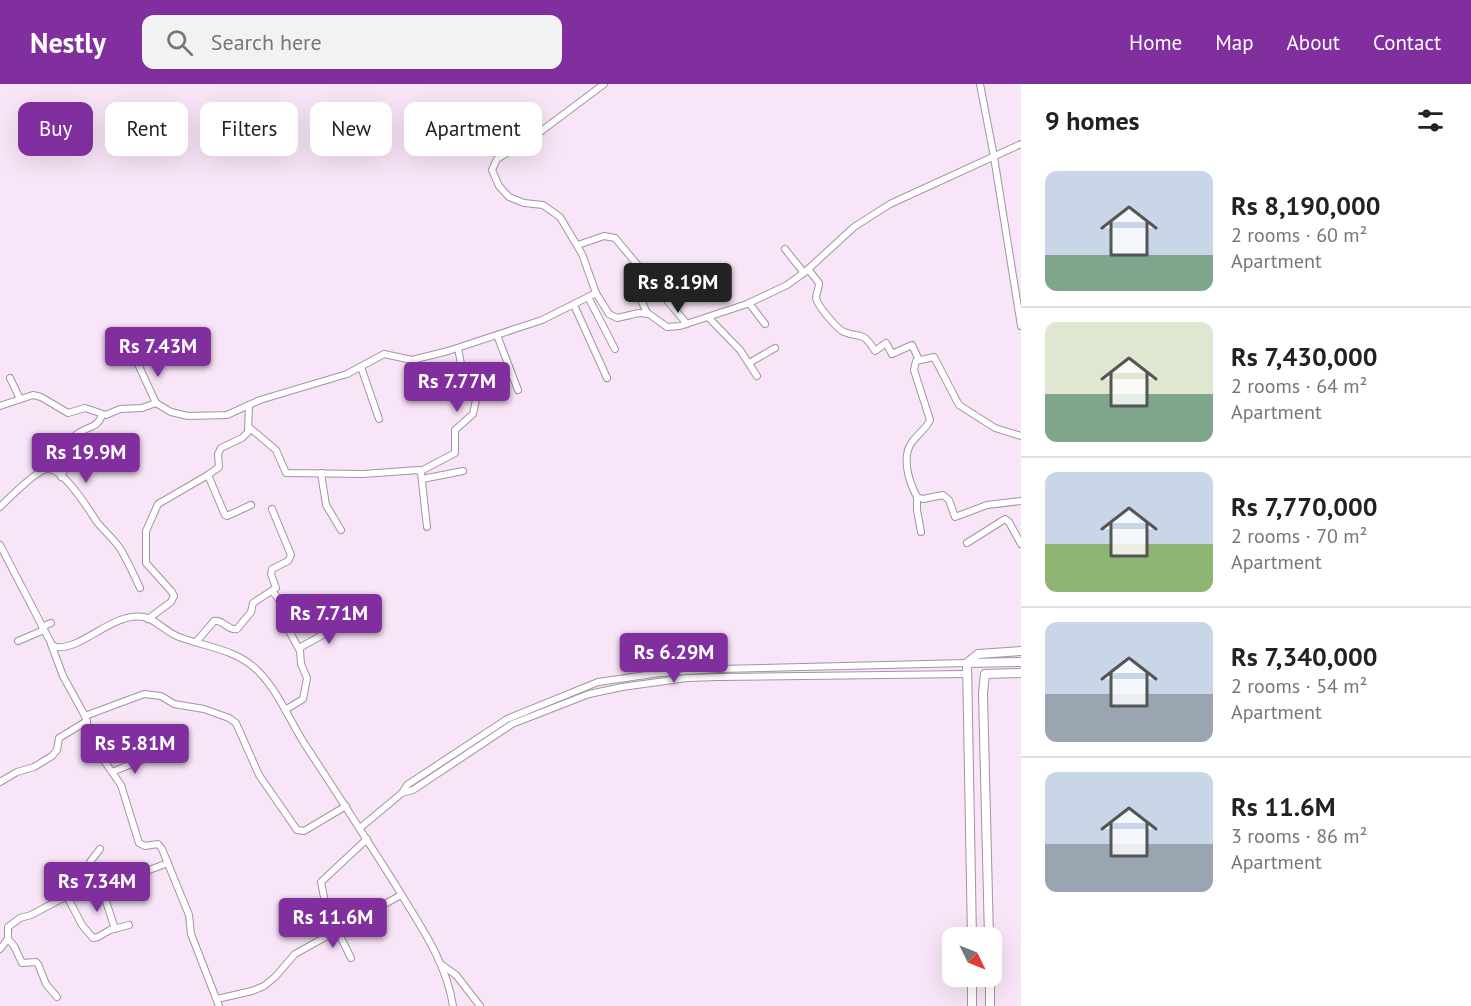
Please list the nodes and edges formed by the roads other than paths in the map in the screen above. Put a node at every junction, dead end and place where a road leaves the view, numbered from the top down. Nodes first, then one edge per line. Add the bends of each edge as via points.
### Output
1 (604, 84) edge
2 (980, 84) edge
3 (1021, 144) edge
4 (994, 157) junction
5 (578, 244) junction
6 (785, 249) dead end
7 (642, 270) junction
8 (806, 271) junction
9 (596, 293) junction
10 (588, 297) junction
11 (750, 303) junction
12 (574, 305) junction
13 (646, 313) junction
14 (708, 317) junction
15 (687, 324) junction
16 (765, 324) dead end
17 (1021, 326) edge
18 (497, 335) junction
19 (458, 348) junction
20 (775, 348) dead end
21 (615, 349) dead end
22 (919, 360) junction
23 (749, 363) junction
24 (138, 364) dead end
25 (361, 367) junction
26 (758, 376) dead end
27 (10, 378) dead end
28 (607, 378) dead end
29 (518, 390) dead end
30 (20, 399) junction
31 (156, 403) junction
32 (249, 405) junction
33 (0, 406) edge
34 (102, 415) junction
35 (379, 419) dead end
36 (250, 428) junction
37 (1021, 436) edge
38 (421, 471) junction
39 (463, 471) dead end
40 (321, 473) junction
41 (207, 475) junction
42 (62, 477) junction
43 (422, 479) junction
44 (917, 497) junction
45 (1021, 501) edge
46 (251, 505) dead end
47 (0, 507) edge
48 (272, 509) dead end
49 (427, 527) dead end
50 (341, 530) dead end
51 (921, 532) dead end
52 (967, 543) dead end
53 (1021, 544) edge
54 (0, 545) edge
55 (7, 557) junction
56 (0, 562) edge
57 (140, 588) dead end
58 (272, 591) junction
59 (148, 619) junction
60 (348, 621) dead end
61 (51, 622) dead end
62 (43, 629) junction
63 (18, 641) dead end
64 (197, 641) junction
65 (51, 643) junction
66 (299, 648) junction
67 (1021, 651) edge
68 (1021, 662) edge
69 (967, 663) junction
70 (984, 663) junction
71 (1021, 673) edge
72 (967, 674) junction
73 (985, 674) junction
74 (285, 710) junction
75 (86, 718) junction
76 (149, 757) dead end
77 (112, 772) junction
78 (0, 782) edge
79 (402, 793) junction
80 (346, 806) junction
81 (360, 828) junction
82 (367, 839) junction
83 (100, 849) dead end
84 (168, 863) junction
85 (99, 890) junction
86 (401, 895) junction
87 (68, 898) junction
88 (129, 925) dead end
89 (972, 927) edge
90 (989, 927) edge
91 (115, 929) junction
92 (334, 932) junction
93 (8, 939) junction
94 (0, 949) edge
95 (351, 958) dead end
96 (441, 964) junction
97 (972, 987) edge
98 (990, 987) edge
99 (57, 997) dead end
100 (218, 1003) edge
101 (453, 1006) edge
102 (480, 1006) edge
103 (972, 1006) edge
104 (990, 1006) edge

1 - 5 street via 493,164 494,178 509,197 550,208
2 - 4 street
3 - 4 street
4 - 8 street via 871,215
4 - 17 street
5 - 7 street via 615,238
5 - 9 street
6 - 8 street
7 - 13 street via 632,280
7 - 15 street
8 - 11 street
8 - 22 street via 819,283 819,305 840,330 862,335 875,351 886,343 892,354 912,345
9 - 10 street
9 - 13 street via 615,318
10 - 12 street
10 - 21 street
11 - 14 street
11 - 16 street
12 - 18 street
12 - 28 street
13 - 15 street via 667,327
14 - 15 street
14 - 23 street
18 - 19 street
18 - 29 street
19 - 25 street via 412,360 384,354
19 - 38 street via 462,369 477,395 473,414 455,430 454,453
20 - 23 street
22 - 37 street via 937,360 953,397 963,409 995,428
22 - 44 street via 914,370 930,420 910,445 906,457
23 - 26 street
24 - 31 street
25 - 32 street
25 - 35 street
27 - 30 street
30 - 33 street
30 - 34 street via 33,395 64,412 85,408
31 - 32 street via 178,414 199,417 227,415
31 - 34 street
32 - 36 street
34 - 42 street via 96,426 73,438
36 - 40 street via 276,450 286,473
36 - 41 street via 246,435 221,448 219,467
38 - 40 street
38 - 43 street
39 - 43 street
40 - 50 street via 326,505
41 - 46 street via 225,515
41 - 59 street via 158,504 146,531 146,563 174,596
42 - 47 street via 45,470
42 - 57 street via 118,545
43 - 49 street
44 - 45 street via 943,495 949,500 954,517 996,503
44 - 51 street
48 - 58 street via 291,558 272,569 276,585
52 - 53 street via 1005,519
54 - 55 street
55 - 56 street
55 - 62 street
58 - 64 street via 253,603 251,612 237,629 214,621
58 - 66 street via 281,602 287,627
59 - 64 street via 180,638
59 - 65 street via 117,621 66,647
60 - 66 street
61 - 62 street
62 - 63 street
62 - 65 street
64 - 74 street via 251,664 266,679
65 - 75 street via 63,676
66 - 74 street via 307,678 305,696
67 - 69 street via 978,654
68 - 70 street
69 - 70 street
69 - 72 street
69 - 79 street via 718,669 598,682 507,719 407,785
70 - 73 street
71 - 73 street
72 - 73 street
72 - 79 street via 697,678 622,687 589,694 512,724
72 - 89 street
73 - 90 street
74 - 80 street
75 - 77 street via 93,745
75 - 78 street via 59,738 52,756
75 - 80 street via 144,694 204,709 236,723 259,775 299,832
76 - 77 street
77 - 84 street via 121,785 139,843 158,844
79 - 81 street
80 - 81 street
81 - 82 street
82 - 86 street
82 - 92 street via 321,882
83 - 85 street via 90,862
84 - 85 street via 131,883
84 - 100 street
85 - 87 street
85 - 91 street
86 - 92 street
86 - 96 street
87 - 91 street via 93,938
87 - 93 street via 17,920 8,927
88 - 91 street
92 - 95 street
92 - 100 street via 290,957 264,986
93 - 94 street
93 - 99 street via 22,963 38,964 46,984
96 - 101 street
96 - 102 street via 456,975
97 - 103 street
98 - 104 street

